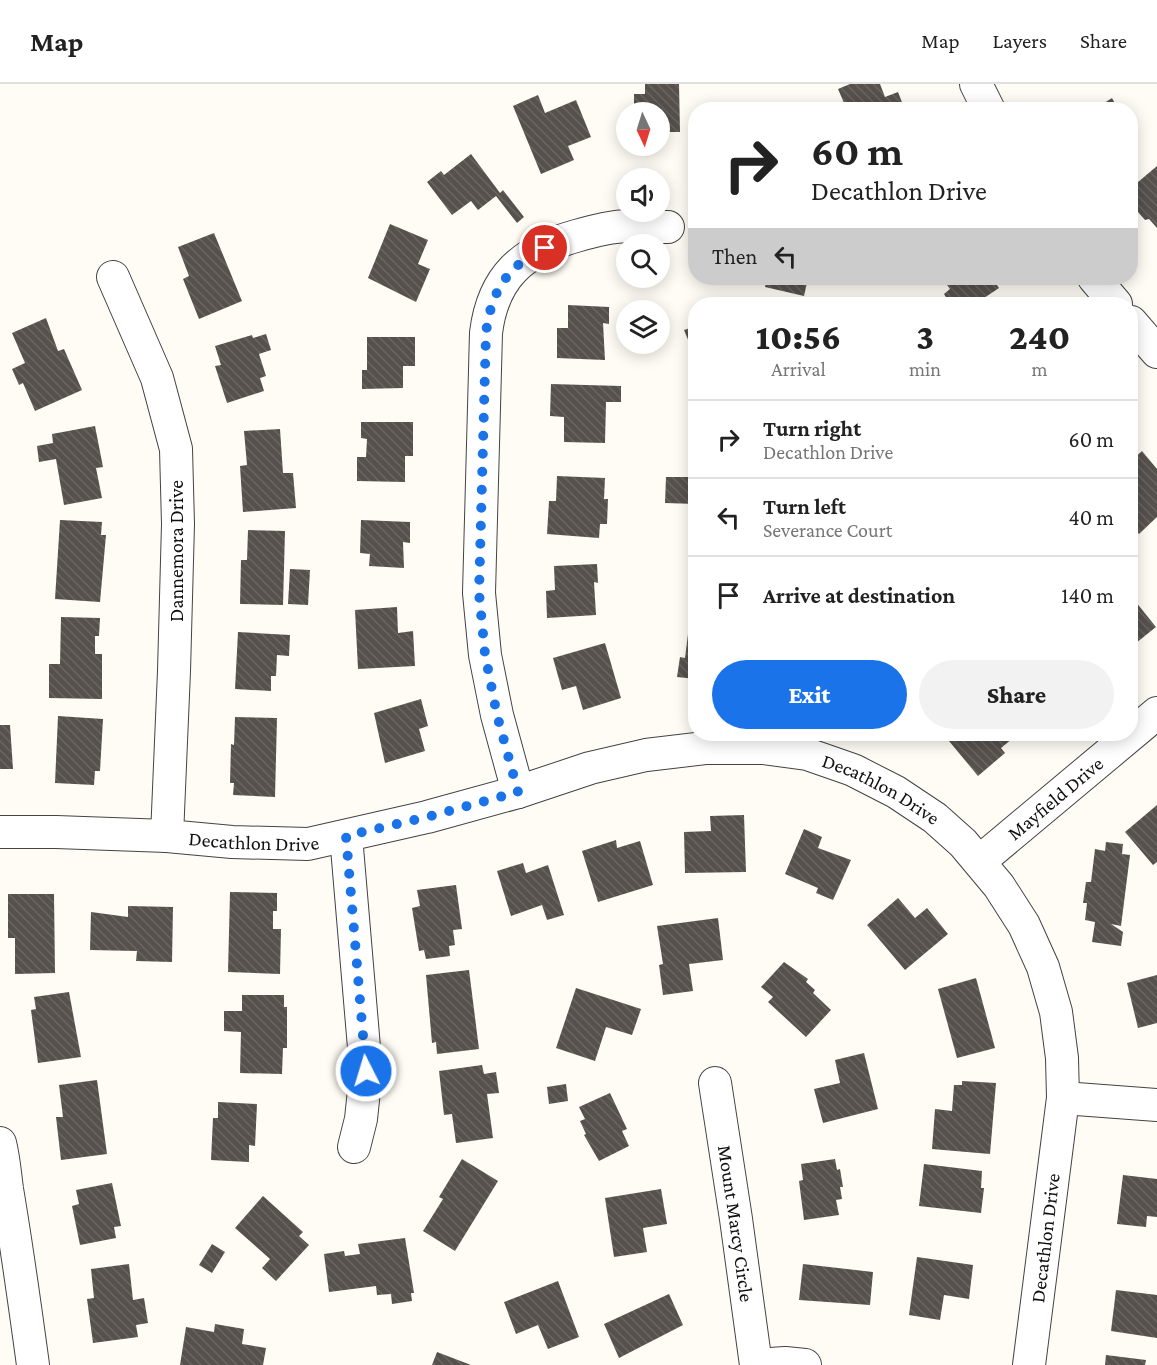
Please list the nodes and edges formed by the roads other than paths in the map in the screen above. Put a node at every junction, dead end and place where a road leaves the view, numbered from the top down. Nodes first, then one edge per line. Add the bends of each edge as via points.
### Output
1 (976, 84) edge
2 (985, 102) edge
3 (668, 227) dead end
4 (113, 277) dead end
5 (1100, 285) edge
6 (1110, 297) edge
7 (1138, 330) edge
8 (1157, 352) edge
9 (1157, 713) edge
10 (1138, 729) edge
11 (1124, 741) edge
12 (786, 742) edge
13 (518, 792) junction
14 (0, 832) edge
15 (167, 836) junction
16 (346, 836) junction
17 (980, 861) junction
18 (715, 1083) dead end
19 (1063, 1098) junction
20 (1157, 1105) edge
21 (0, 1143) edge
22 (354, 1147) dead end
23 (33, 1365) edge
24 (756, 1365) edge
25 (805, 1365) edge
26 (1029, 1365) edge

1 - 2 street
3 - 13 street via 598,230 550,245 510,271 488,314 479,593 487,664
4 - 15 street, Dannemora Drive via 157,378 176,449 178,535
5 - 6 street
7 - 8 street
9 - 10 street, Mayfield Drive
11 - 17 street, Mayfield Drive
12 - 13 street, Decathlon Drive via 763,748 705,748 646,755 590,768
12 - 17 street, Decathlon Drive via 896,792 935,818
13 - 16 street, Decathlon Drive
14 - 15 street, Decathlon Drive
15 - 16 street, Decathlon Drive via 308,843
16 - 22 street via 366,1071
17 - 19 street, Decathlon Drive via 1024,925 1043,968 1056,1012
18 - 24 street, Mount Marcy Circle
19 - 20 street
19 - 26 street, Decathlon Drive
21 - 23 street
24 - 25 street

